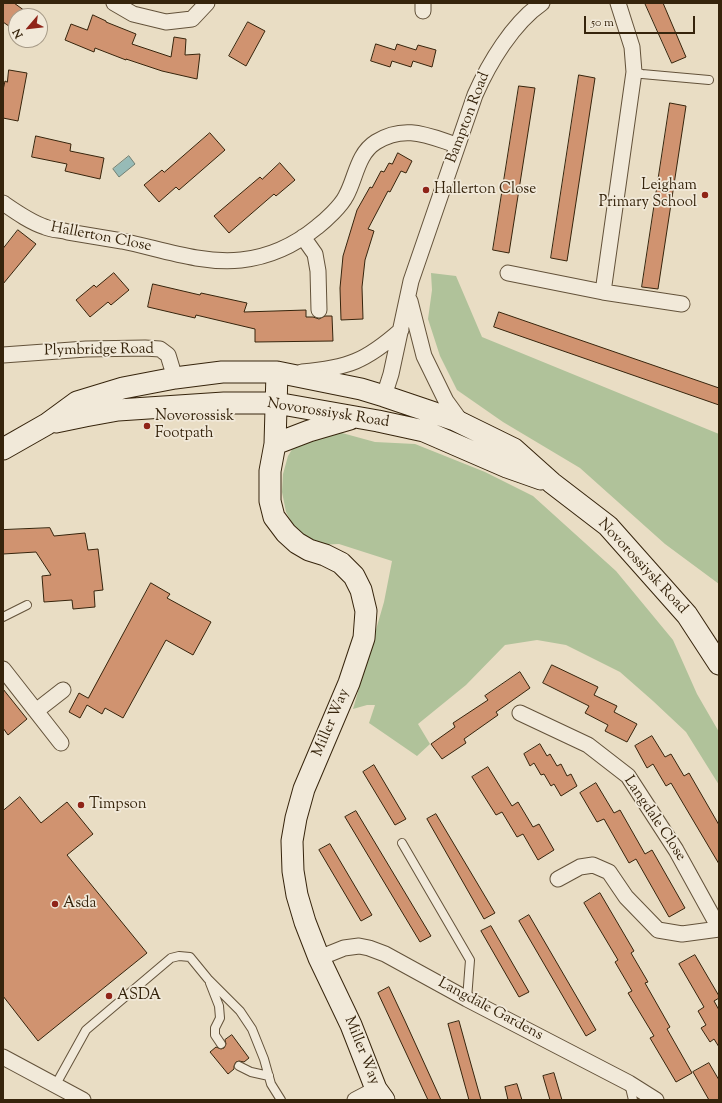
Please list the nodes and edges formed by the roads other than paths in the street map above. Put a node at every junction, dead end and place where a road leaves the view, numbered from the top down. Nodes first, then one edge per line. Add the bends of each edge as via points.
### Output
1 (114, 3) edge
2 (207, 3) edge
3 (618, 3) edge
4 (538, 4) edge
5 (634, 72) junction
6 (709, 80) dead end
7 (457, 145) junction
8 (3, 203) edge
9 (304, 237) junction
10 (508, 273) dead end
11 (603, 292) junction
12 (409, 294) junction
13 (682, 304) dead end
14 (319, 310) dead end
15 (401, 330) junction
16 (3, 355) edge
17 (281, 373) junction
18 (175, 378) junction
19 (384, 396) junction
20 (276, 403) junction
21 (356, 417) junction
22 (378, 421) junction
23 (462, 423) junction
24 (47, 424) junction
25 (275, 444) junction
26 (3, 449) edge
27 (552, 483) junction
28 (27, 605) dead end
29 (3, 617) edge
30 (719, 664) edge
31 (3, 669) edge
32 (63, 690) dead end
33 (36, 711) junction
34 (520, 713) dead end
35 (61, 743) dead end
36 (402, 843) dead end
37 (558, 879) dead end
38 (719, 928) edge
39 (319, 958) junction
40 (208, 979) junction
41 (467, 999) junction
42 (221, 1044) dead end
43 (3, 1057) edge
44 (239, 1066) dead end
45 (269, 1076) junction
46 (629, 1083) junction
47 (55, 1086) junction
48 (380, 1095) edge
49 (83, 1100) edge
50 (281, 1100) edge
51 (355, 1100) edge
52 (633, 1100) edge
53 (656, 1100) edge

1 - 2 street via 133,14 166,22 192,19
3 - 5 street via 632,47
4 - 7 street, Bampton Road via 515,29 483,76
5 - 6 lane
5 - 11 street
7 - 9 street, Hallerton Close via 423,134 406,132 392,134 375,142 364,154 346,197 327,219
7 - 12 street, Bampton Road
8 - 9 street, Hallerton Close via 45,227 219,261 270,255
9 - 14 street via 316,254
10 - 11 street
11 - 13 street
12 - 15 street, Bampton Road
12 - 23 street, Bampton Road via 424,356 446,401
15 - 17 street via 366,358 342,367
15 - 19 street, Bampton Road
16 - 18 street, Plymbridge Road via 86,349 160,349 168,355
17 - 18 main road, Novorossiysk Road via 222,372
17 - 19 main road, Novorossiysk Road
17 - 20 main road, Miller Way
18 - 24 main road, Novorossiysk Road via 123,388 77,402
19 - 22 main road
19 - 23 main road, Novorossiysk Road
20 - 21 main road, Novorossiysk Road
20 - 24 main road, Novorossiysk Road via 224,403 118,410
20 - 25 main road, Miller Way
21 - 22 main road, Novorossiysk Road
21 - 25 main road
22 - 27 main road, Novorossiysk Road via 424,431 507,467
23 - 27 main road, Novorossiysk Road via 514,449
24 - 26 main road, Novorossiysk Road
25 - 39 main road, Miller Way via 270,479 270,501 274,518 297,543 341,563 354,576 361,590 366,611 364,638 350,683 304,789 292,841 297,895
27 - 30 main road, Novorossiysk Road via 608,526 687,615
28 - 29 lane
31 - 33 street
32 - 33 street
33 - 35 street
34 - 38 street, Langdale Close via 588,745 628,776 676,850
36 - 41 lane via 470,960
37 - 38 street, Langdale Close via 580,867 593,865 609,872 626,897 658,930 682,934
39 - 41 street, Langdale Gardens via 344,948 370,948
39 - 48 main road, Miller Way
40 - 42 lane via 219,1006 220,1018 215,1035
40 - 45 lane via 240,1011 252,1030
40 - 47 lane via 190,957 171,958 86,1030
41 - 46 street, Langdale Gardens
43 - 47 street
44 - 45 lane via 250,1072
45 - 50 lane
46 - 52 lane
46 - 53 street, Langdale Gardens
47 - 49 street
48 - 51 street

